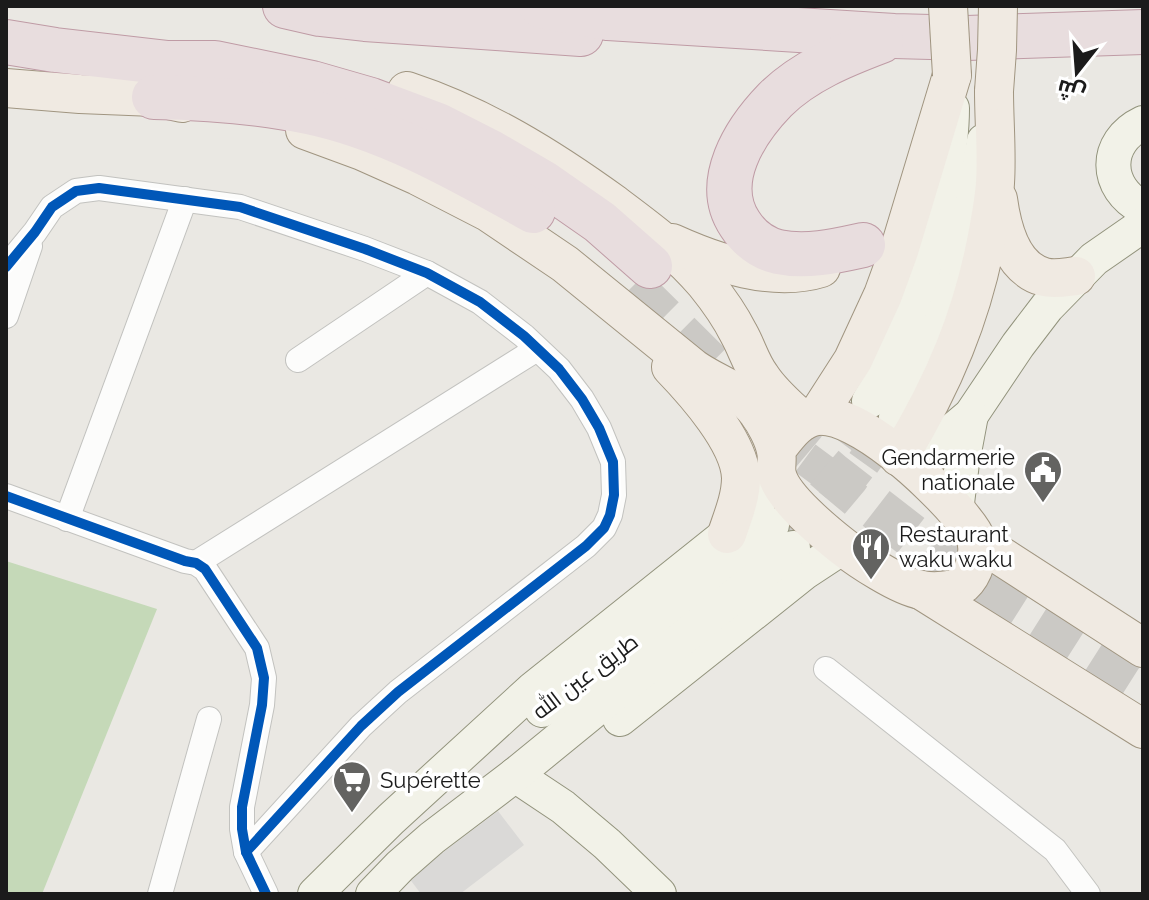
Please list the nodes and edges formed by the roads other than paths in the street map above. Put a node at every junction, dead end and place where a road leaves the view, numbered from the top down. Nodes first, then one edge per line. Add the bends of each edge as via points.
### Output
1 (285, 6) edge
2 (541, 6) edge
3 (948, 6) edge
4 (998, 6) edge
5 (744, 28) junction
6 (1143, 32) edge
7 (894, 36) junction
8 (6, 42) edge
9 (6, 70) edge
10 (952, 75) junction
11 (161, 80) junction
12 (6, 88) edge
13 (994, 91) junction
14 (1143, 123) edge
15 (920, 176) junction
16 (995, 184) junction
17 (1117, 184) junction
18 (185, 199) junction
19 (1143, 208) edge
20 (1143, 225) edge
21 (35, 232) junction
22 (863, 245) junction
23 (6, 267) edge
24 (1085, 267) junction
25 (427, 273) junction
26 (641, 276) junction
27 (6, 316) edge
28 (537, 349) junction
29 (298, 360) dead end
30 (971, 415) junction
31 (810, 419) junction
32 (902, 460) junction
33 (777, 463) junction
34 (6, 496) edge
35 (67, 519) junction
36 (966, 526) junction
37 (727, 534) junction
38 (843, 547) junction
39 (196, 563) junction
40 (938, 589) junction
41 (1143, 648) edge
42 (826, 669) dead end
43 (1143, 703) edge
44 (209, 719) dead end
45 (1143, 729) edge
46 (515, 775) junction
47 (391, 819) junction
48 (246, 852) junction
49 (160, 894) edge
50 (266, 894) edge
51 (315, 894) edge
52 (373, 894) edge
53 (659, 894) edge
54 (1088, 894) edge

1 - 5 highway via 365,19 670,38
2 - 5 highway via 608,18
3 - 10 main road, bridge
4 - 13 main road, bridge
5 - 7 highway
6 - 7 highway
7 - 22 highway via 820,67 777,98 745,139 729,180 734,216 758,244 793,254
8 - 11 highway
9 - 11 highway via 121,71
10 - 13 main road via 952,125 936,231 920,294 889,369 882,409 926,361 942,321 957,275
10 - 15 main road
11 - 12 main road via 80,94
11 - 26 highway via 206,98 310,112 426,153
11 - 26 highway via 215,63 312,83 438,125 544,183 600,222
13 - 16 main road
14 - 17 main road via 1119,143 1113,163
15 - 22 main road via 896,212
15 - 31 main road via 869,329
16 - 24 main road via 1001,222 1023,264 1052,279
16 - 32 main road via 985,251 962,334
17 - 19 main road
17 - 24 main road via 1108,222
18 - 21 street via 99,188 76,191 52,207
18 - 25 street via 240,207
18 - 35 street
20 - 24 main road
21 - 23 street
21 - 27 street
22 - 26 main road via 812,271 768,272 702,256
24 - 30 main road via 1032,325
25 - 28 street via 480,302
25 - 29 street
26 - 31 main road via 676,253 723,307 762,380
26 - 33 main road via 703,375 733,389 758,413
26 - 37 main road via 687,384 735,452 741,478
28 - 39 street
28 - 48 street via 582,399 613,462 614,495 604,528 398,692
30 - 32 main road via 940,441
30 - 36 main road via 962,463
31 - 32 main road via 839,418
31 - 33 main road via 789,432
32 - 36 main road
33 - 37 main road via 754,506
33 - 38 main road via 796,507
34 - 35 street
35 - 39 street
36 - 40 main road via 977,556 973,570 962,585
36 - 41 main road
37 - 47 main road via 533,689
38 - 40 main road via 886,574
38 - 46 main road via 596,738 546,767
39 - 48 street via 257,648 264,678 242,807
40 - 43 main road
40 - 45 main road
42 - 54 street via 1055,850
44 - 49 street
46 - 47 main road, طريق عين الله via 782,536 695,591
46 - 52 main road, طريق عين الله via 432,838
46 - 53 main road via 563,807
47 - 51 main road
48 - 50 street

